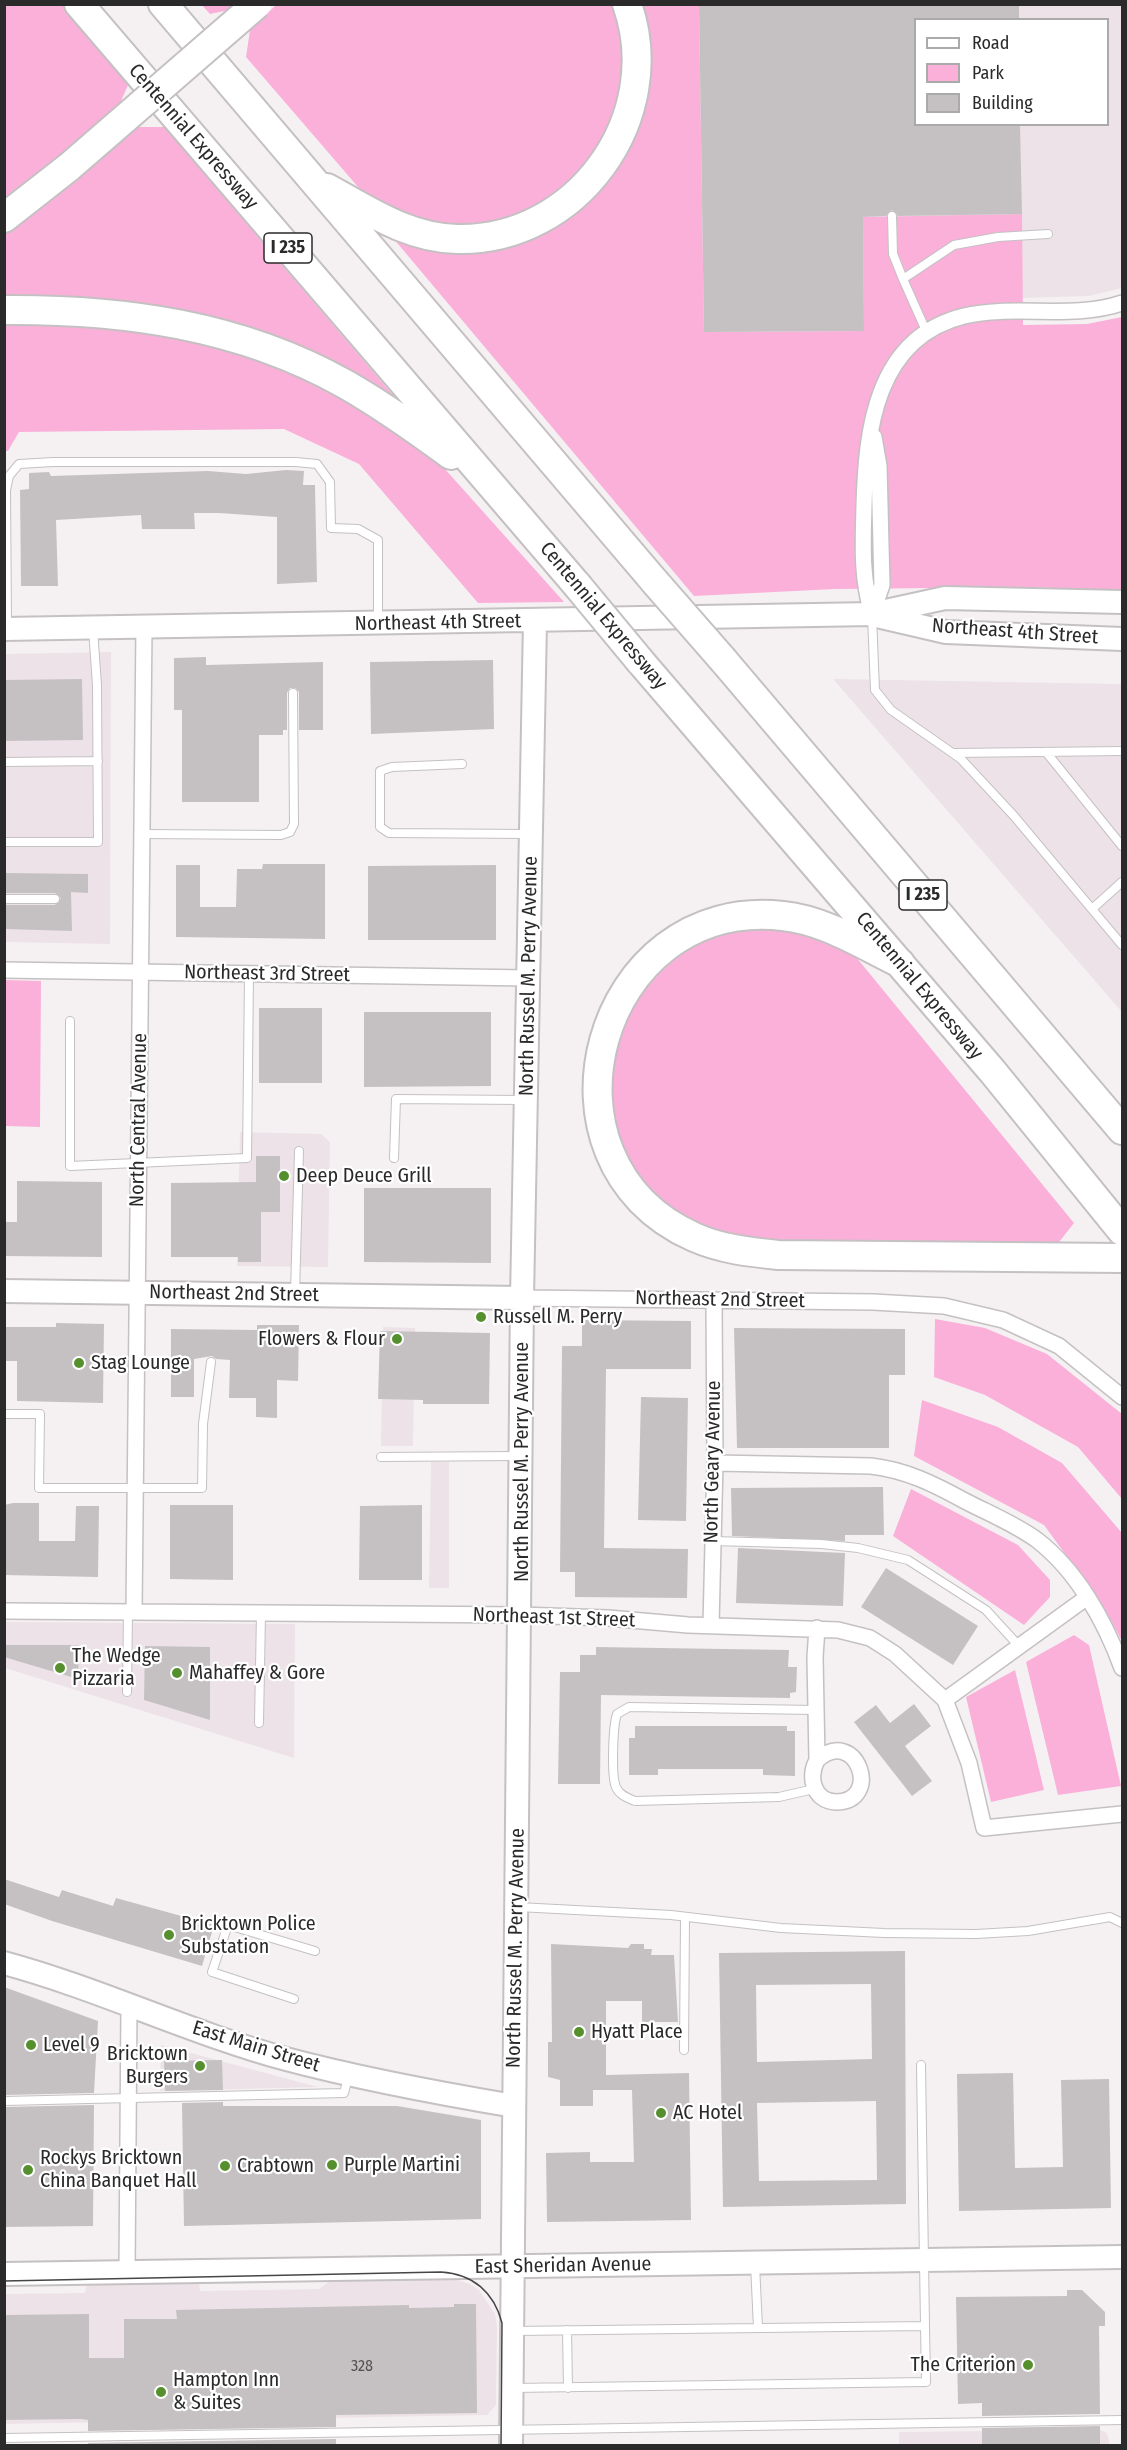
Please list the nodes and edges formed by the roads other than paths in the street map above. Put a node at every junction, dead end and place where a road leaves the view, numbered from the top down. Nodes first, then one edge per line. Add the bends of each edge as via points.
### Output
1 (79, 4) edge
2 (163, 4) edge
3 (257, 4) edge
4 (627, 4) edge
5 (310, 179) junction
6 (892, 216) dead end
7 (4, 218) edge
8 (1048, 234) dead end
9 (903, 279) junction
10 (1122, 303) edge
11 (4, 310) edge
12 (927, 333) junction
13 (498, 492) junction
14 (1122, 602) edge
15 (872, 614) junction
16 (535, 621) junction
17 (378, 623) junction
18 (93, 627) junction
19 (144, 627) junction
20 (6, 629) edge
21 (1122, 639) edge
22 (293, 693) dead end
23 (1122, 750) edge
24 (1046, 752) junction
25 (954, 753) junction
26 (98, 761) junction
27 (4, 762) edge
28 (462, 764) dead end
29 (141, 834) junction
30 (531, 834) junction
31 (4, 842) edge
32 (1122, 846) edge
33 (1122, 882) edge
34 (4, 899) edge
35 (55, 899) dead end
36 (1092, 909) junction
37 (1122, 945) edge
38 (900, 963) junction
39 (4, 970) edge
40 (140, 972) junction
41 (249, 974) junction
42 (529, 978) junction
43 (70, 1021) dead end
44 (527, 1100) junction
45 (1122, 1130) edge
46 (299, 1150) dead end
47 (394, 1158) dead end
48 (138, 1163) junction
49 (1122, 1231) edge
50 (1122, 1258) edge
51 (4, 1291) edge
52 (137, 1292) junction
53 (295, 1295) junction
54 (522, 1298) junction
55 (714, 1300) junction
56 (211, 1362) dead end
57 (1122, 1397) edge
58 (4, 1414) edge
59 (522, 1456) junction
60 (381, 1457) dead end
61 (715, 1463) junction
62 (135, 1488) junction
63 (713, 1541) junction
64 (1086, 1598) junction
65 (4, 1611) edge
66 (131, 1612) junction
67 (261, 1613) junction
68 (521, 1615) junction
69 (711, 1625) junction
70 (817, 1628) junction
71 (1020, 1646) junction
72 (1122, 1668) edge
73 (127, 1692) dead end
74 (945, 1700) junction
75 (815, 1710) junction
76 (259, 1723) dead end
77 (817, 1760) junction
78 (814, 1789) junction
79 (1122, 1814) edge
80 (517, 1907) junction
81 (685, 1917) junction
82 (1122, 1923) edge
83 (315, 1951) dead end
84 (4, 1963) edge
85 (294, 2000) dead end
86 (129, 2003) junction
87 (684, 2050) dead end
88 (921, 2066) dead end
89 (349, 2073) junction
90 (127, 2098) junction
91 (4, 2101) edge
92 (514, 2106) junction
93 (1122, 2257) edge
94 (923, 2260) junction
95 (755, 2263) junction
96 (514, 2266) junction
97 (127, 2272) junction
98 (4, 2274) edge
99 (925, 2326) junction
100 (758, 2328) junction
101 (567, 2330) junction
102 (513, 2331) junction
103 (512, 2388) junction
104 (568, 2388) junction
105 (1122, 2420) edge
106 (511, 2437) edge
107 (4, 2438) edge

1 - 13 highway, Centennial Expressway / I 235
2 - 5 highway, I 235
3 - 7 highway, bridge via 69,167
4 - 5 highway via 635,43 636,76 626,122 604,165 588,184 540,219 490,237 428,236 398,226
5 - 45 highway, I 235, bridge
6 - 9 lane via 893,254
8 - 9 lane via 998,237 954,246
9 - 12 lane
10 - 12 street via 1094,309 978,314 948,321
11 - 13 highway via 131,316 206,329 266,348 319,370 380,405
12 - 15 street via 896,362 880,390 872,422 865,465 862,563
13 - 38 highway, Centennial Expressway / I 235, bridge
14 - 15 street, Northeast 4th Street via 945,598
15 - 16 street, Northeast 4th Street
15 - 21 street, Northeast 4th Street via 946,632
15 - 25 lane via 875,690 891,710
16 - 17 street, Northeast 4th Street
16 - 30 street, North Russel M. Perry Avenue
17 - 19 street, Northeast 4th Street
17 - 20 lane via 378,540 357,529 331,528 330,482 317,464 53,462 19,464 9,476
18 - 19 street, Northeast 4th Street
18 - 20 street, Northeast 4th Street
18 - 26 lane
19 - 29 street, North Central Avenue
22 - 29 lane via 294,824 290,832
23 - 24 lane
24 - 25 lane
24 - 32 lane
25 - 36 lane via 1014,816
26 - 27 lane
26 - 31 lane via 98,842
28 - 30 lane via 380,771 380,827 389,834
29 - 40 street, North Central Avenue
30 - 42 street, North Russel M. Perry Avenue
33 - 36 lane
34 - 35 lane
36 - 37 lane
38 - 49 highway, Centennial Expressway / I 235
38 - 50 highway via 830,928 761,914 738,915 699,927 657,953 638,971 621,997 603,1036 598,1061 598,1113 608,1147 628,1184 653,1211 676,1228 710,1244 738,1251 789,1255
39 - 40 street, Northeast 3rd Street
40 - 41 street, Northeast 3rd Street
40 - 48 street, North Central Avenue
41 - 42 street, Northeast 3rd Street
41 - 48 lane via 247,1158
42 - 44 street, North Russel M. Perry Avenue
43 - 48 lane via 70,1166
44 - 47 lane via 396,1099
44 - 54 street, North Russel M. Perry Avenue
46 - 53 lane
48 - 52 street, North Central Avenue
51 - 52 street, Northeast 2nd Street
52 - 53 street, Northeast 2nd Street
52 - 62 street, North Central Avenue
53 - 54 street, Northeast 2nd Street
54 - 55 street, Northeast 2nd Street
54 - 59 street, North Russel M. Perry Avenue
55 - 57 street, Northeast 2nd Street via 914,1303 973,1312 1003,1320 1059,1346
55 - 61 street, North Geary Avenue
56 - 62 lane via 203,1424 202,1488
58 - 62 lane via 40,1414 39,1488
59 - 60 lane
59 - 68 street, North Russel M. Perry Avenue
61 - 63 street, North Geary Avenue
61 - 64 street via 871,1466 922,1478 1035,1539 1057,1558
62 - 66 street, North Central Avenue
63 - 69 street, North Geary Avenue
63 - 71 lane via 830,1545 908,1560 986,1610
64 - 71 street
64 - 72 street via 1100,1617
65 - 66 street, Northeast 1st Street
66 - 67 street, Northeast 1st Street
66 - 73 lane
67 - 68 street, Northeast 1st Street
67 - 76 lane
68 - 69 street, Northeast 1st Street
68 - 80 street, North Russel M. Perry Avenue
69 - 70 street, Northeast 1st Street
70 - 74 street, Northeast 1st Street via 870,1638 913,1667
70 - 75 street
71 - 74 street
74 - 79 street, Northeast 1st Street via 969,1763 984,1828
75 - 77 street
75 - 78 lane via 629,1707 617,1714 613,1726 616,1786 624,1796 636,1801 779,1797
77 - 78 street via 813,1768
77 - 78 street via 824,1754 844,1752 858,1762 862,1781 847,1800 834,1802
80 - 81 lane
80 - 92 street, North Russel M. Perry Avenue
81 - 82 lane via 781,1928 976,1935 1110,1917
81 - 87 lane
83 - 85 lane via 228,1924 212,1972
84 - 86 street, East Main Street
86 - 89 street, East Main Street via 233,2042
86 - 90 street
88 - 94 lane
89 - 90 lane via 344,2093
89 - 92 street, East Main Street
90 - 91 lane
90 - 97 street
92 - 96 street, North Russel M. Perry Avenue
93 - 94 street, East Sheridan Avenue
94 - 95 street, East Sheridan Avenue
94 - 99 lane
95 - 96 street, East Sheridan Avenue
95 - 100 lane
96 - 97 street, East Sheridan Avenue
96 - 102 street, North Russel M. Perry Avenue
97 - 98 street, East Sheridan Avenue
99 - 100 lane
99 - 104 lane via 926,2382
100 - 101 lane
101 - 102 lane
101 - 104 lane
102 - 103 street, North Russel M. Perry Avenue
103 - 104 lane
103 - 106 street, North Russel M. Perry Avenue
105 - 106 lane
106 - 107 lane

